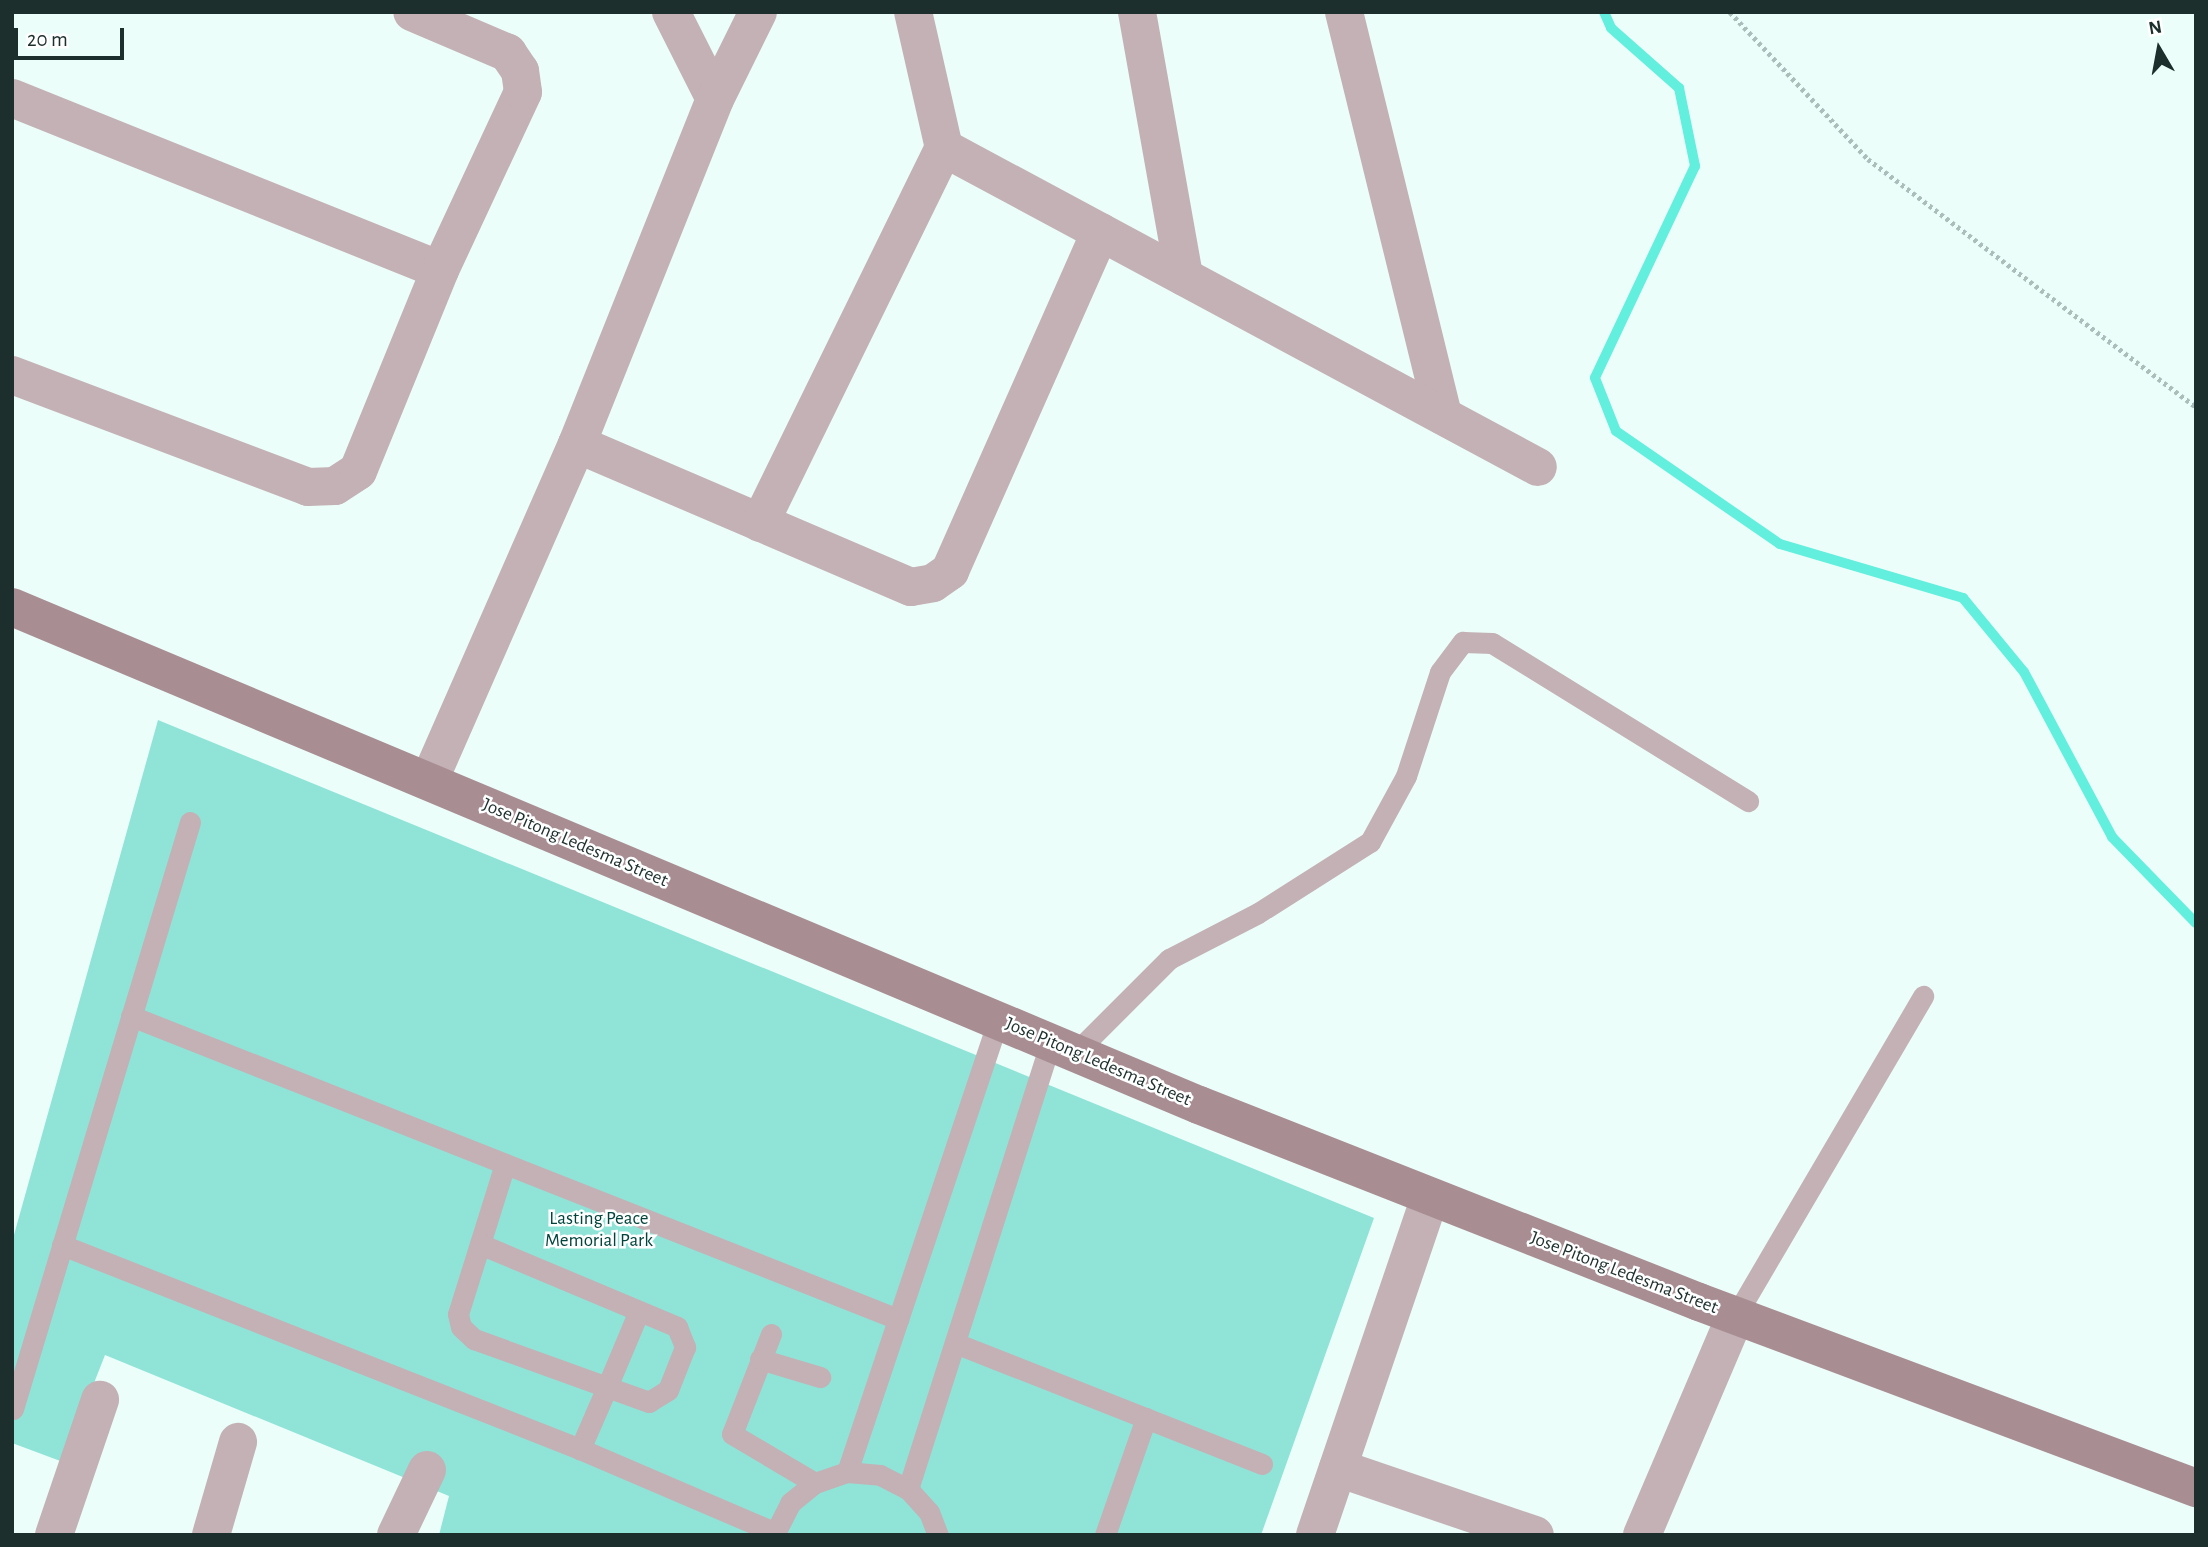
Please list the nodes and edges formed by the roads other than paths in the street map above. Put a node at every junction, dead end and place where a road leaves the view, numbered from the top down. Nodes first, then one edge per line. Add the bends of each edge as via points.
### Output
1 (671, 12) edge
2 (758, 12) edge
3 (913, 12) edge
4 (1137, 12) edge
5 (1344, 12) edge
6 (421, 14) edge
7 (12, 98) edge
8 (715, 99) junction
9 (944, 148) junction
10 (1100, 232) junction
11 (440, 270) junction
12 (1184, 277) junction
13 (12, 375) edge
14 (1443, 416) junction
15 (577, 444) junction
16 (1538, 467) dead end
17 (761, 523) junction
18 (12, 607) edge
19 (429, 781) junction
20 (1748, 802) dead end
21 (190, 822) dead end
22 (1923, 996) dead end
23 (131, 1016) junction
24 (998, 1020) junction
25 (1063, 1048) junction
26 (505, 1164) junction
27 (1430, 1198) junction
28 (480, 1244) junction
29 (62, 1245) junction
30 (639, 1311) junction
31 (1735, 1315) junction
32 (898, 1319) junction
33 (771, 1334) dead end
34 (955, 1343) junction
35 (760, 1359) junction
36 (820, 1377) dead end
37 (607, 1387) junction
38 (100, 1400) dead end
39 (13, 1409) edge
40 (1146, 1418) junction
41 (238, 1442) dead end
42 (580, 1449) junction
43 (1262, 1464) dead end
44 (1338, 1468) junction
45 (426, 1470) dead end
46 (847, 1472) junction
47 (815, 1483) junction
48 (2196, 1488) edge
49 (908, 1489) junction
50 (774, 1533) edge
51 (54, 1535) edge
52 (211, 1535) edge
53 (396, 1535) edge
54 (938, 1535) edge
55 (1105, 1535) edge
56 (1315, 1535) edge
57 (1535, 1535) edge
58 (1642, 1535) edge

1 - 8 street
2 - 8 street
3 - 9 street
4 - 12 street
5 - 14 street
6 - 11 street via 508,53 520,71 523,92
7 - 11 street
8 - 15 street
9 - 10 street
9 - 17 street
10 - 12 street
10 - 17 street via 950,571 933,583 911,587
11 - 13 street via 358,471 335,486 308,488
12 - 14 street
14 - 16 street
15 - 17 street
15 - 19 street
18 - 19 main road, Jose Pitong Ledesma Street
19 - 24 main road, Jose Pitong Ledesma Street
20 - 25 lane via 1492,643 1463,642 1440,672 1406,776 1370,842 1258,913 1169,959
21 - 23 lane
22 - 31 lane
23 - 26 lane
23 - 29 lane
24 - 25 main road, Jose Pitong Ledesma Street
24 - 32 lane
25 - 27 main road, Jose Pitong Ledesma Street
25 - 34 lane
26 - 28 lane
26 - 32 lane
27 - 31 main road, Jose Pitong Ledesma Street
27 - 44 street
28 - 30 lane
28 - 37 lane via 458,1314 461,1327 474,1339
29 - 39 lane
29 - 42 lane
30 - 37 lane
30 - 37 lane via 677,1326 683,1335 685,1347 668,1390 649,1402
31 - 48 main road, Jose Pitong Ledesma Street
31 - 58 street
32 - 46 lane
33 - 35 lane
34 - 40 lane
34 - 49 lane
35 - 36 lane
35 - 47 lane via 732,1434
37 - 42 lane
38 - 51 street
40 - 43 lane
40 - 55 lane
41 - 52 street
42 - 50 lane
44 - 56 street
44 - 57 street
45 - 53 street
46 - 47 lane
46 - 49 lane via 880,1475
47 - 50 lane via 790,1503
49 - 54 lane via 929,1512

